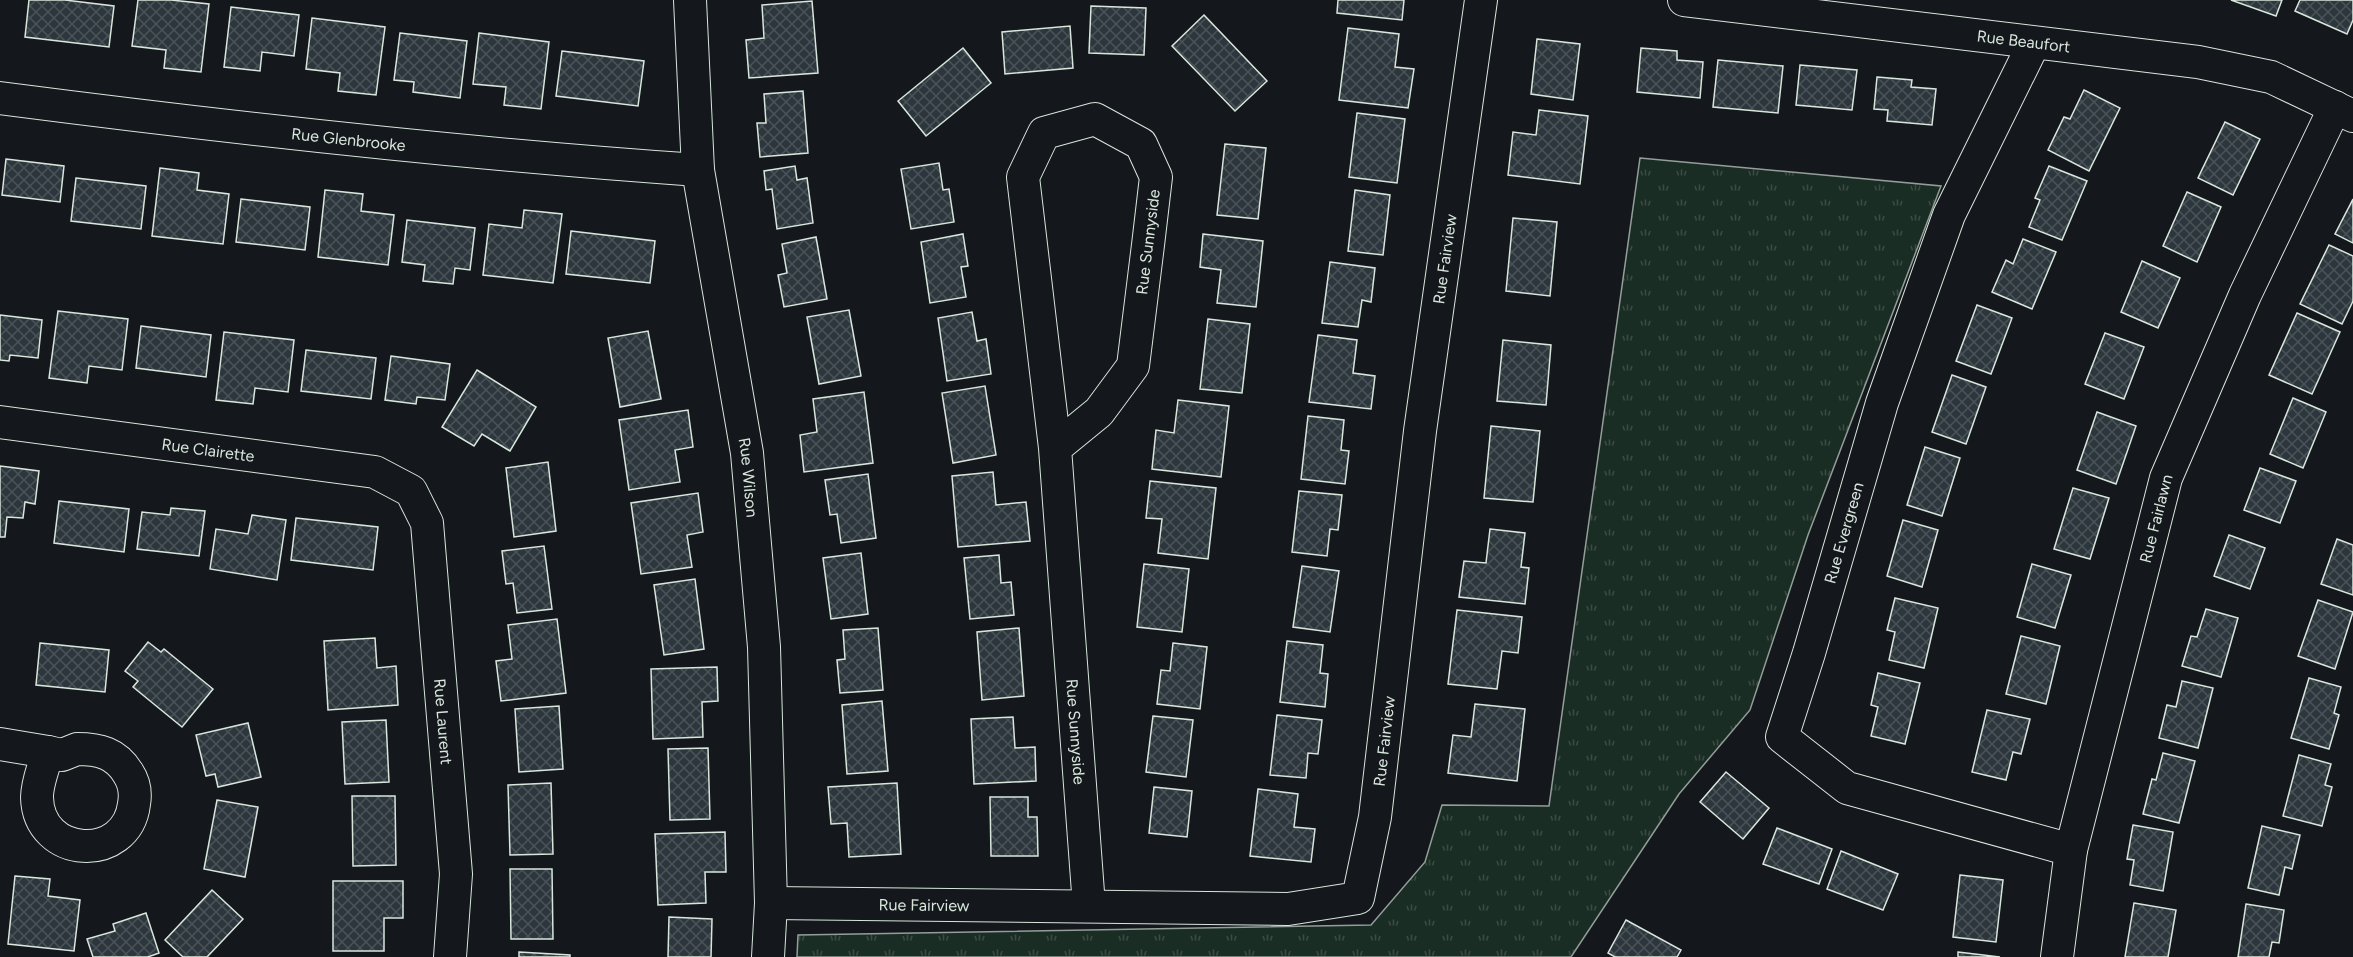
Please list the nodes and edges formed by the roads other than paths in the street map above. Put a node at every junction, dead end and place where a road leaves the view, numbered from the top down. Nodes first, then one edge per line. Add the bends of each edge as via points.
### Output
1 (690, 0) edge
2 (1481, 0) edge
3 (1684, 0) edge
4 (2034, 43) junction
5 (0, 98) edge
6 (2344, 112) edge
7 (698, 170) junction
8 (0, 423) edge
9 (1054, 448) junction
10 (411, 491) joint
11 (0, 744) edge
12 (48, 752) dead end
13 (2071, 850) junction
14 (771, 903) junction
15 (1089, 906) junction
16 (450, 957) edge
17 (768, 957) edge
18 (2057, 957) edge

1 - 7 street, Rue Wilson
2 - 15 street, Rue Fairview via 1420,431 1375,817 1358,898 1288,909
3 - 4 street, Rue Beaufort
4 - 6 street, Rue Beaufort via 2198,63 2271,77
4 - 13 street, Rue Evergreen via 1949,215 1882,403 1782,737 1847,788
5 - 7 street, Rue Glenbrooke via 173,121 576,162
6 - 13 street, Rue Fairlawn via 2245,294 2166,478
7 - 14 street, Rue Wilson via 747,453 764,647
8 - 10 street, Rue Clairette via 375,472
9 - 9 street, Rue Sunnyside via 1099,412 1133,366 1156,177 1141,144 1095,119 1044,133 1023,177
9 - 15 street, Rue Sunnyside
10 - 16 street, Rue Laurent via 428,523 456,874
11 - 12 street
13 - 18 street, Rue Fairlawn
14 - 15 street, Rue Fairview
14 - 17 street, Rue Wilson

